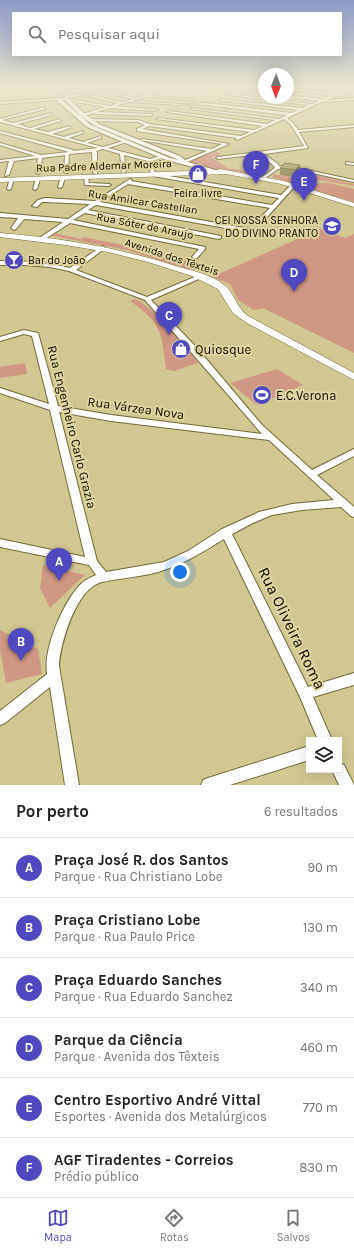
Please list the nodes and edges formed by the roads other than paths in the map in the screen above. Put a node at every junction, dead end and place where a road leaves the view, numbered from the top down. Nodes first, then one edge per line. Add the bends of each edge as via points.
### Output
1 (5, 123) edge
2 (21, 123) edge
3 (51, 123) edge
4 (85, 123) edge
5 (94, 123) edge
6 (140, 123) edge
7 (193, 123) edge
8 (251, 123) edge
9 (274, 123) edge
10 (290, 123) edge
11 (13, 125) junction
12 (97, 125) junction
13 (146, 125) junction
14 (269, 125) junction
15 (89, 126) junction
16 (354, 126) edge
17 (69, 127) dead end
18 (30, 129) junction
19 (255, 131) junction
20 (298, 131) junction
21 (0, 132) edge
22 (82, 132) dead end
23 (152, 133) junction
24 (47, 134) junction
25 (100, 137) dead end
26 (242, 137) junction
27 (64, 138) junction
28 (139, 141) junction
29 (126, 142) junction
30 (83, 143) junction
31 (0, 144) edge
32 (227, 144) junction
33 (103, 148) junction
34 (93, 150) junction
35 (212, 150) junction
36 (74, 152) junction
37 (67, 153) junction
38 (261, 153) junction
39 (122, 154) junction
40 (162, 156) junction
41 (40, 157) junction
42 (0, 158) edge
43 (178, 158) junction
44 (218, 158) dead end
45 (10, 160) junction
46 (150, 160) junction
47 (171, 160) junction
48 (0, 161) edge
49 (186, 162) junction
50 (348, 162) dead end
51 (273, 163) junction
52 (354, 164) edge
53 (289, 167) junction
54 (277, 168) junction
55 (211, 171) junction
56 (124, 172) dead end
57 (95, 173) dead end
58 (64, 175) junction
59 (155, 175) junction
60 (38, 176) junction
61 (136, 176) junction
62 (10, 177) junction
63 (86, 177) junction
64 (264, 178) junction
65 (0, 180) edge
66 (354, 181) edge
67 (127, 182) junction
68 (110, 185) dead end
69 (293, 186) junction
70 (60, 187) dead end
71 (35, 188) dead end
72 (9, 189) dead end
73 (282, 197) junction
74 (96, 203) junction
75 (354, 205) edge
76 (35, 206) dead end
77 (273, 207) junction
78 (84, 211) junction
79 (0, 215) edge
80 (265, 216) dead end
81 (22, 217) junction
82 (70, 221) junction
83 (14, 228) dead end
84 (248, 230) dead end
85 (0, 235) edge
86 (219, 237) dead end
87 (43, 238) junction
88 (102, 248) junction
89 (195, 257) dead end
90 (0, 263) edge
91 (71, 270) junction
92 (199, 276) junction
93 (147, 299) junction
94 (0, 339) edge
95 (354, 377) edge
96 (0, 390) edge
97 (53, 408) junction
98 (271, 438) junction
99 (354, 452) edge
100 (311, 474) junction
101 (343, 503) junction
102 (354, 513) edge
103 (226, 532) junction
104 (0, 543) edge
105 (92, 562) junction
106 (104, 578) junction
107 (54, 676) junction
108 (354, 679) edge
109 (304, 694) junction
110 (0, 719) edge
111 (324, 737) edge
112 (306, 754) edge
113 (341, 773) edge
114 (72, 785) edge
115 (208, 785) edge
116 (347, 785) edge

1 - 11 street
2 - 11 street
3 - 18 street
4 - 15 street
5 - 12 street
6 - 13 street
7 - 19 street
8 - 14 street
9 - 14 street
10 - 20 street
11 - 18 street
12 - 15 street
12 - 28 street
13 - 23 street via 138,130
13 - 26 street
14 - 19 street
15 - 29 street
16 - 20 street
17 - 24 street
18 - 24 street
19 - 26 street
20 - 38 street via 307,147
21 - 36 street
22 - 27 street
23 - 28 street
23 - 32 street
24 - 27 street
25 - 30 street
26 - 32 street
27 - 30 street
28 - 35 street
28 - 43 street
29 - 33 street
29 - 40 street
30 - 33 street
31 - 41 street
32 - 35 street
33 - 34 street
33 - 39 street
34 - 36 street
34 - 57 street
35 - 49 street
36 - 37 street
37 - 41 street
37 - 58 street
38 - 44 street
38 - 51 street
39 - 46 street
39 - 56 street
40 - 46 street
40 - 47 street
41 - 45 street
41 - 60 street
42 - 45 street
43 - 47 street
43 - 49 street
45 - 48 street
45 - 62 street
46 - 59 street
47 - 49 street
49 - 55 street
50 - 52 street
51 - 53 street
51 - 54 street
53 - 54 street
53 - 66 street
54 - 64 street
55 - 59 main road, Rua Padre Aldemar Moreira
55 - 64 main road, Rua Padre Aldemar Moreira
58 - 60 main road, Rua Padre Aldemar Moreira
58 - 63 main road, Rua Padre Aldemar Moreira
58 - 70 street
59 - 61 main road, Rua Padre Aldemar Moreira
59 - 73 street
60 - 62 main road, Rua Padre Aldemar Moreira
60 - 71 street
61 - 63 main road, Rua Padre Aldemar Moreira
61 - 67 street
62 - 65 main road, Rua Padre Aldemar Moreira
62 - 72 street
63 - 68 street via 88,185
64 - 69 main road, Rua Padre Aldemar Moreira
67 - 74 street
67 - 77 street
69 - 73 street
69 - 75 main road, Rua Padre Aldemar Moreira
73 - 77 street
74 - 76 street, Rua Amilcar Castellan via 45,200
74 - 78 street
74 - 84 street, Rua Amilcar Castellan
77 - 80 street
78 - 82 street
78 - 86 street, Rua Amilcar Castellan
79 - 81 street
81 - 82 street
81 - 83 street
82 - 87 street
82 - 89 street, Rua Sóter de Araujo via 203,248
85 - 87 main road, Avenida dos Têxteis
87 - 88 main road, Avenida dos Têxteis
88 - 91 street
88 - 92 main road, Avenida dos Têxteis
90 - 91 street via 50,265
91 - 93 street
92 - 93 street
92 - 95 main road, Avenida dos Têxteis via 223,288 240,314
93 - 98 street
94 - 97 street, Rua Engenheiro Carlo Grazia via 24,332 35,335
96 - 97 street, Rua Várzea Nova
97 - 98 street, Rua Várzea Nova
97 - 105 street, Rua Engenheiro Carlo Grazia
98 - 100 street
99 - 100 street
100 - 101 street
101 - 102 street
101 - 103 street via 280,510 261,515
103 - 106 street via 187,556 166,565
103 - 109 street, Rua Oliveira Roma
104 - 105 street
105 - 106 street
106 - 107 street via 88,584 79,593 60,632 54,655
107 - 110 street
107 - 114 street
108 - 109 street
109 - 111 street, Rua Oliveira Roma
112 - 115 street
113 - 116 street

